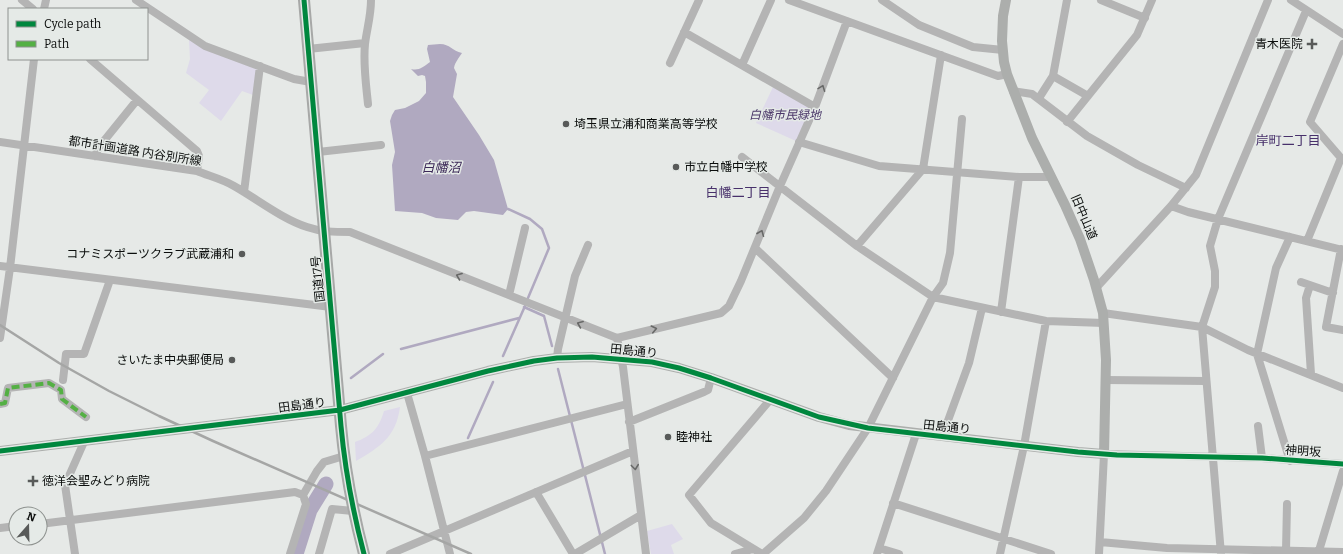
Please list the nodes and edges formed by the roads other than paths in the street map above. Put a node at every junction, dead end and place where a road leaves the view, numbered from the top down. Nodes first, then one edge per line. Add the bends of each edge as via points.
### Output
1 (22, 0) edge
2 (136, 0) edge
3 (304, 0) edge
4 (371, 0) edge
5 (699, 0) edge
6 (772, 0) edge
7 (791, 0) edge
8 (882, 0) edge
9 (1006, 0) edge
10 (1067, 0) edge
11 (1101, 0) edge
12 (1152, 0) edge
13 (1268, 0) edge
14 (1292, 0) edge
15 (32, 8) edge
16 (1306, 11) junction
17 (1145, 18) junction
18 (847, 22) junction
19 (684, 32) junction
20 (1343, 34) edge
21 (365, 43) junction
22 (1343, 44) edge
23 (308, 49) junction
24 (1003, 50) junction
25 (941, 55) junction
26 (34, 60) edge
27 (91, 60) edge
28 (670, 63) dead end
29 (742, 65) junction
30 (260, 66) junction
31 (1007, 74) junction
32 (1053, 76) junction
33 (310, 82) junction
34 (1013, 91) junction
35 (1088, 96) junction
36 (1039, 98) junction
37 (137, 100) junction
38 (368, 104) dead end
39 (815, 107) junction
40 (962, 119) dead end
41 (1067, 122) junction
42 (0, 142) edge
43 (799, 142) junction
44 (381, 145) dead end
45 (25, 146) junction
46 (318, 152) junction
47 (95, 156) junction
48 (1342, 156) edge
49 (742, 157) dead end
50 (923, 169) junction
51 (197, 171) junction
52 (958, 173) junction
53 (1019, 177) junction
54 (1051, 177) junction
55 (780, 186) junction
56 (1186, 188) junction
57 (244, 192) junction
58 (1171, 206) junction
59 (1218, 219) junction
60 (525, 228) dead end
61 (324, 231) junction
62 (1290, 237) junction
63 (1307, 241) junction
64 (588, 245) dead end
65 (857, 246) junction
66 (755, 248) junction
67 (1342, 250) edge
68 (0, 266) edge
69 (10, 268) junction
70 (110, 280) junction
71 (1301, 282) dead end
72 (1310, 285) junction
73 (1096, 288) junction
74 (1333, 293) junction
75 (509, 295) junction
76 (933, 297) junction
77 (331, 307) junction
78 (982, 308) junction
79 (1001, 312) junction
80 (566, 318) junction
81 (1103, 318) junction
82 (1046, 322) junction
83 (1202, 327) junction
84 (1343, 330) edge
85 (0, 337) edge
86 (616, 338) junction
87 (1257, 354) junction
88 (557, 358) junction
89 (621, 359) junction
90 (1311, 374) junction
91 (711, 378) junction
92 (893, 378) junction
93 (63, 380) dead end
94 (1106, 380) junction
95 (1206, 381) junction
96 (1343, 388) edge
97 (407, 393) junction
98 (770, 400) junction
99 (0, 404) edge
100 (627, 404) junction
101 (340, 410) junction
102 (86, 417) dead end
103 (629, 422) junction
104 (1258, 426) dead end
105 (868, 428) junction
106 (916, 434) junction
107 (942, 437) junction
108 (84, 442) junction
109 (1024, 446) junction
110 (0, 451) edge
111 (633, 451) junction
112 (1104, 454) junction
113 (344, 456) junction
114 (425, 456) junction
115 (1212, 458) junction
116 (1262, 458) junction
117 (1290, 461) junction
118 (1343, 464) edge
119 (1343, 471) edge
120 (536, 492) junction
121 (303, 495) junction
122 (894, 503) junction
123 (1287, 504) dead end
124 (353, 511) junction
125 (640, 515) junction
126 (70, 520) junction
127 (48, 523) edge
128 (444, 532) junction
129 (1004, 540) junction
130 (1100, 542) junction
131 (753, 549) junction
132 (878, 551) edge
133 (1167, 551) edge
134 (1286, 551) junction
135 (1221, 552) edge
136 (1240, 552) edge
137 (1343, 552) edge
138 (1318, 553) edge
139 (75, 554) edge
140 (290, 554) edge
141 (319, 554) edge
142 (364, 554) edge
143 (390, 554) edge
144 (450, 554) edge
145 (574, 554) edge
146 (646, 554) edge
147 (734, 554) edge
148 (762, 554) edge
149 (899, 554) edge
150 (1000, 554) edge
151 (1051, 554) edge
152 (1099, 554) edge

1 - 15 street
2 - 30 street via 205,46
3 - 23 highway, 国道17号
4 - 21 street via 371,15
5 - 19 street
6 - 29 street
7 - 18 street
8 - 24 street via 919,25 973,47
9 - 24 main road, 旧中山道 via 1003,16
10 - 32 street
11 - 17 street
12 - 17 street
13 - 56 street via 1196,175
14 - 16 street
16 - 20 street
16 - 59 street
17 - 35 street via 1137,35
18 - 25 street
39 -> 18 street
19 - 28 street
19 - 29 street
21 - 23 street
21 - 38 street
22 - 48 street via 1310,122
23 - 33 highway, 国道17号
24 - 31 main road, 旧中山道
25 - 31 street via 998,76
25 - 50 street
26 - 45 street
27 - 37 street
29 - 39 street
30 - 33 street via 294,79
30 - 57 street
31 - 34 main road, 旧中山道
32 - 35 street
32 - 36 street
33 - 46 highway, 国道17号
34 - 36 street via 1032,94
34 - 54 main road, 旧中山道
35 - 41 street
36 - 41 street
37 - 47 street via 99,147
37 - 51 street via 197,151
39 - 43 street
40 - 52 street
41 - 56 street via 1138,165
42 - 45 street, 都市計画道路 内谷別所線
43 - 50 street via 879,166
43 - 55 street
44 - 46 street
45 - 47 street, 都市計画道路 内谷別所線
45 - 69 street
46 - 61 highway, 国道17号
47 - 51 street, 都市計画道路 内谷別所線
48 - 63 street
49 - 55 street
50 - 52 street
50 - 65 street
51 - 57 street, 都市計画道路 内谷別所線
52 - 53 street
52 - 76 street via 950,253 943,283
53 - 54 street
53 - 79 street
54 - 73 main road, 旧中山道 via 1080,239
55 - 65 street
66 -> 55 street
56 - 58 street
57 - 61 street, 都市計画道路 内谷別所線 via 287,218 306,227
58 - 59 street
58 - 73 street
59 - 62 street
59 - 83 street via 1210,246 1215,287
60 - 75 street
75 -> 61 street, 都市計画道路 内谷別所線 via 350,232
61 - 77 highway, 国道17号
62 - 63 street
62 - 87 street via 1276,268
63 - 67 street
64 - 80 street via 575,276
65 - 76 street
86 -> 66 street via 721,313 729,306
66 - 92 street
67 - 74 street
68 - 69 street
69 - 70 street
69 - 85 street
70 - 77 street
70 - 93 street via 84,354 66,354
71 - 72 street
72 - 74 street
72 - 90 street via 1306,298
73 - 81 main road, 旧中山道
74 - 84 street via 1326,327
75 - 80 street, 都市計画道路 内谷別所線
76 - 78 street
76 - 92 street
77 - 101 highway, 国道17号
78 - 79 street
78 - 107 street via 969,363
79 - 82 street
86 -> 80 street, 都市計画道路 内谷別所線
80 - 88 street
81 - 82 street
81 - 83 street
81 - 94 main road, 旧中山道
82 - 109 street
83 - 87 street
83 - 95 street
86 - 89 street
87 - 90 street
87 - 117 street
88 - 89 main road, 田島通り
88 - 97 main road, 田島通り via 488,371
89 - 91 main road, 田島通り via 652,362
89 - 100 street
90 - 96 street
91 - 98 main road, 田島通り
91 - 103 street via 708,390
92 - 105 street
94 - 95 street
94 - 112 main road, 旧中山道
95 - 115 street
97 - 101 main road, 田島通り
97 - 114 street
98 - 105 main road, 田島通り via 819,417
98 - 131 street via 689,495 711,523
99 - 102 street via 5,403 8,388 49,383 61,390 62,399
100 - 103 street
100 - 114 street
101 - 108 main road, 田島通り
101 - 113 highway, 国道17号
103 - 111 street
104 - 116 street
105 - 106 main road, 田島通り
105 - 148 street via 826,491 804,518
106 - 107 main road, 田島通り
106 - 122 street
107 - 109 main road, 田島通り
108 - 110 main road, 田島通り
108 - 126 street via 65,485
109 - 112 main road, 田島通り
109 - 129 street
111 - 120 street
111 -> 125 street
112 - 115 street, 田島通り
112 - 130 street
113 - 121 street via 324,462
113 - 124 highway, 国道17号
114 - 128 street
115 - 116 street, 田島通り
115 - 135 street
116 - 117 street, 神明坂
117 - 118 street, 神明坂
119 - 138 street
120 - 128 street
120 - 145 street
121 - 126 street via 295,492
121 - 140 street via 306,504
122 - 129 street
122 - 132 street
123 - 134 street
124 - 141 street via 332,509
124 - 142 highway, 国道17号
125 - 145 street
125 - 146 street
126 - 127 street
126 - 139 street
128 - 143 street
128 - 144 street
129 - 150 street
129 - 151 street
130 - 133 street
130 - 152 street
131 - 147 street
131 - 148 street
132 - 149 street
133 - 135 street
134 - 136 street
134 - 138 street
135 - 136 street
137 - 138 street

